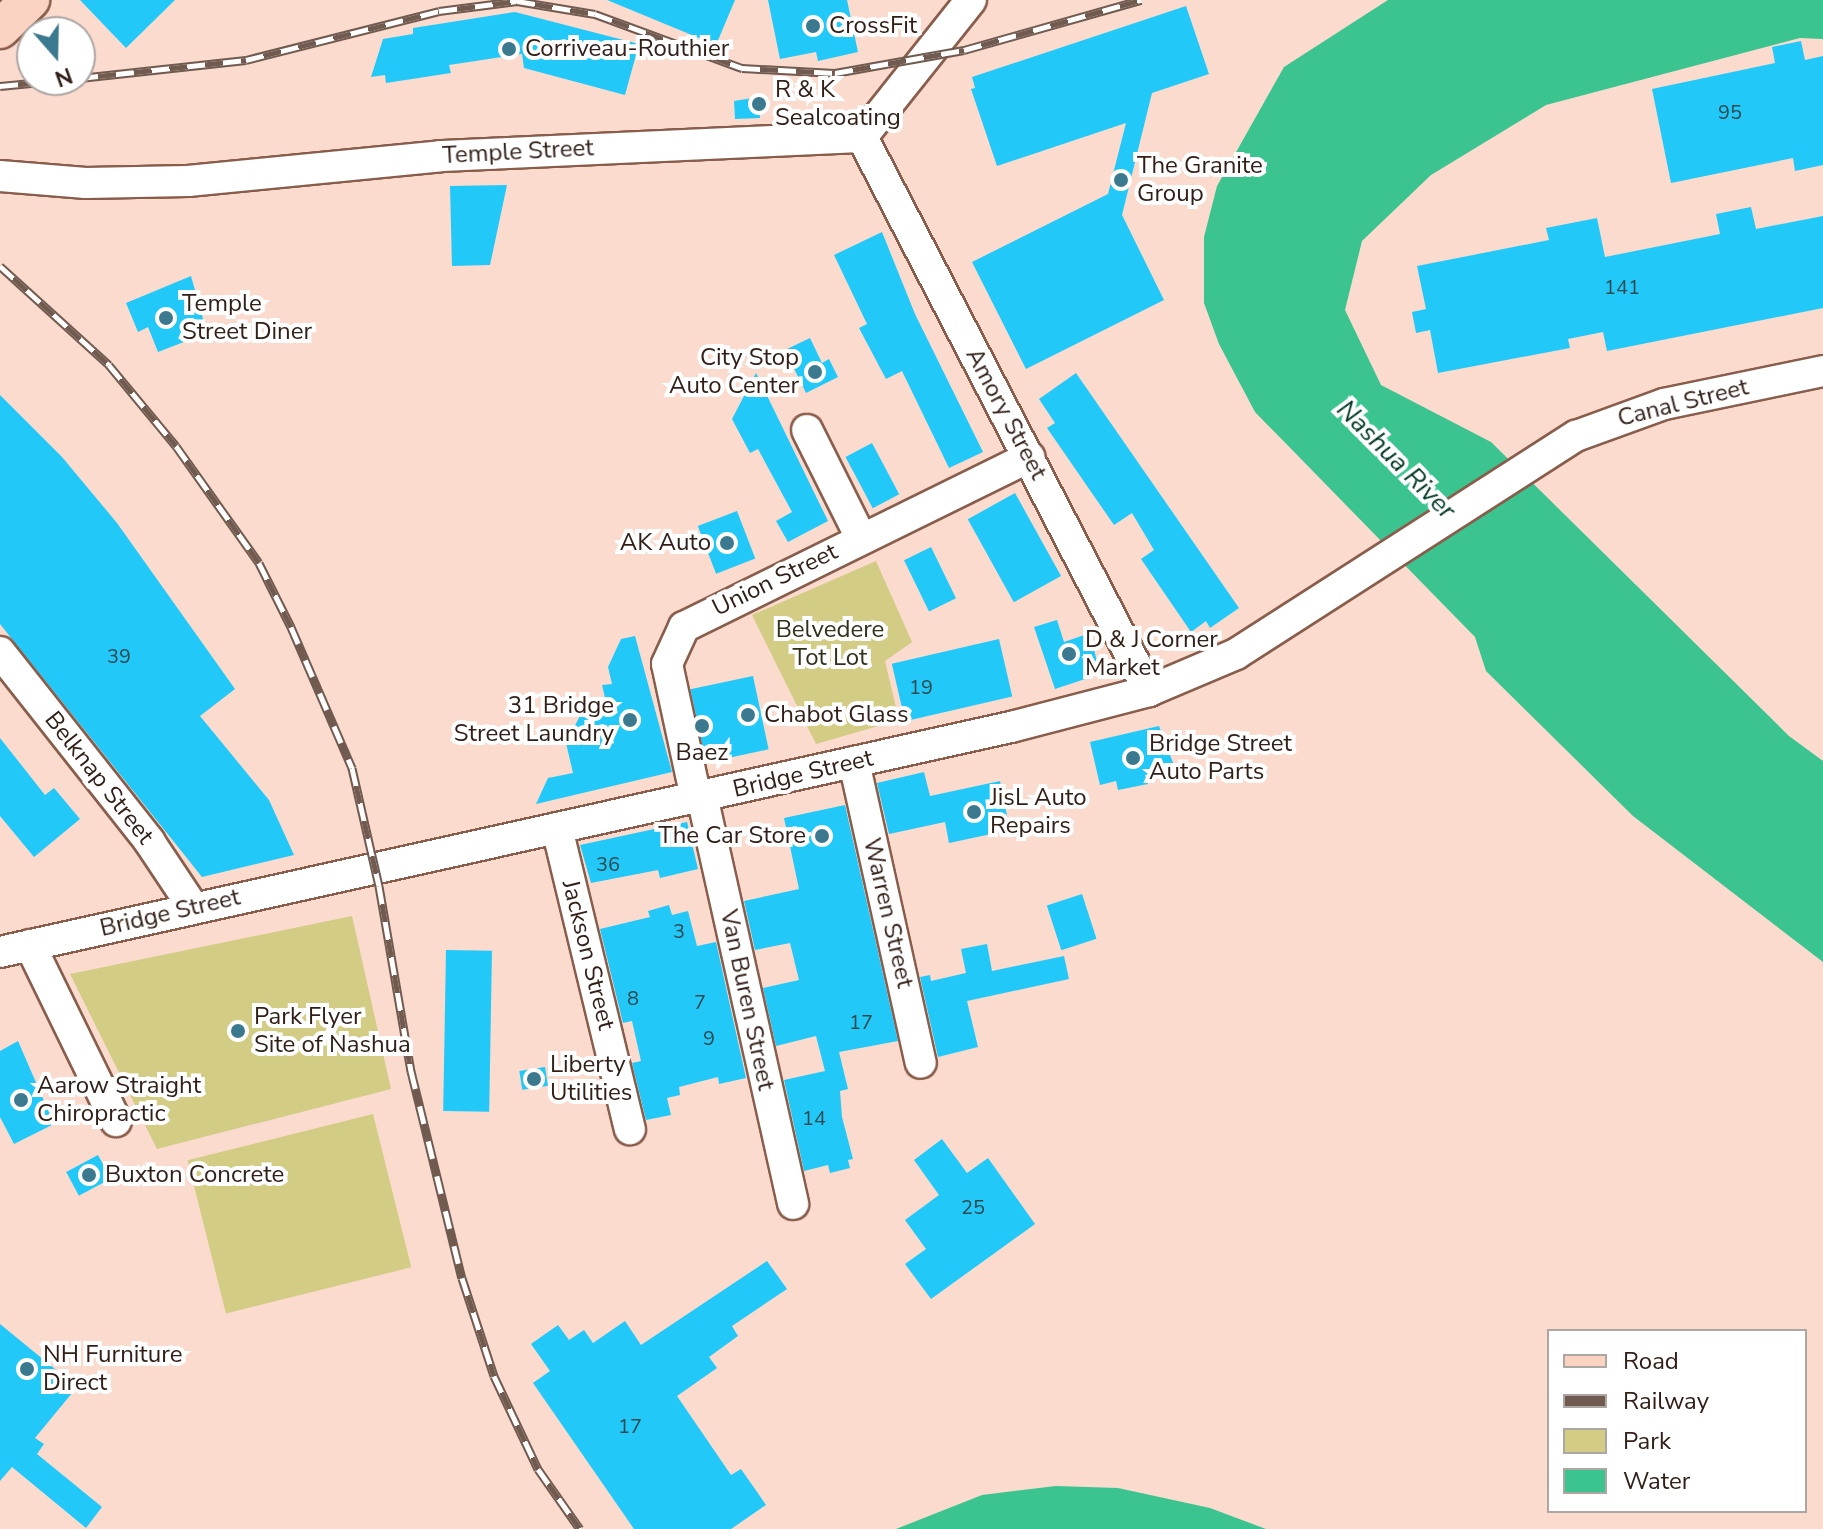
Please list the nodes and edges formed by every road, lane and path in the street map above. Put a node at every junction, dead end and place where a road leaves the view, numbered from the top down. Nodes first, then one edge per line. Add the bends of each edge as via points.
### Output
1 (971, 0) edge
2 (862, 137) junction
3 (0, 176) edge
4 (1823, 371) edge
5 (807, 430) dead end
6 (1548, 451) joint
7 (1029, 457) junction
8 (861, 538) junction
9 (0, 652) edge
10 (1149, 691) junction
11 (854, 762) junction
12 (699, 797) junction
13 (557, 828) junction
14 (193, 907) junction
15 (30, 945) junction
16 (0, 952) edge
17 (921, 1063) dead end
18 (116, 1121) dead end
19 (630, 1129) dead end
20 (793, 1204) dead end

1 - 2 street
2 - 3 street, Temple Street via 441,156 188,181 86,183
2 - 7 street, Amory Street
4 - 6 street, Canal Street via 1646,409
5 - 8 street
6 - 10 street, Bridge Street via 1236,654
7 - 8 street, Union Street
7 - 10 street, Amory Street
8 - 12 street, Union Street via 694,619 673,644 667,664
9 - 14 street, Belknap Street via 149,841
10 - 11 street, Bridge Street
11 - 12 street, Bridge Street
11 - 17 street, Warren Street
12 - 13 street, Bridge Street
12 - 20 street, Van Buren Street
13 - 14 street, Bridge Street
13 - 19 street, Jackson Street
14 - 15 street, Bridge Street
15 - 16 street, Bridge Street
15 - 18 street

